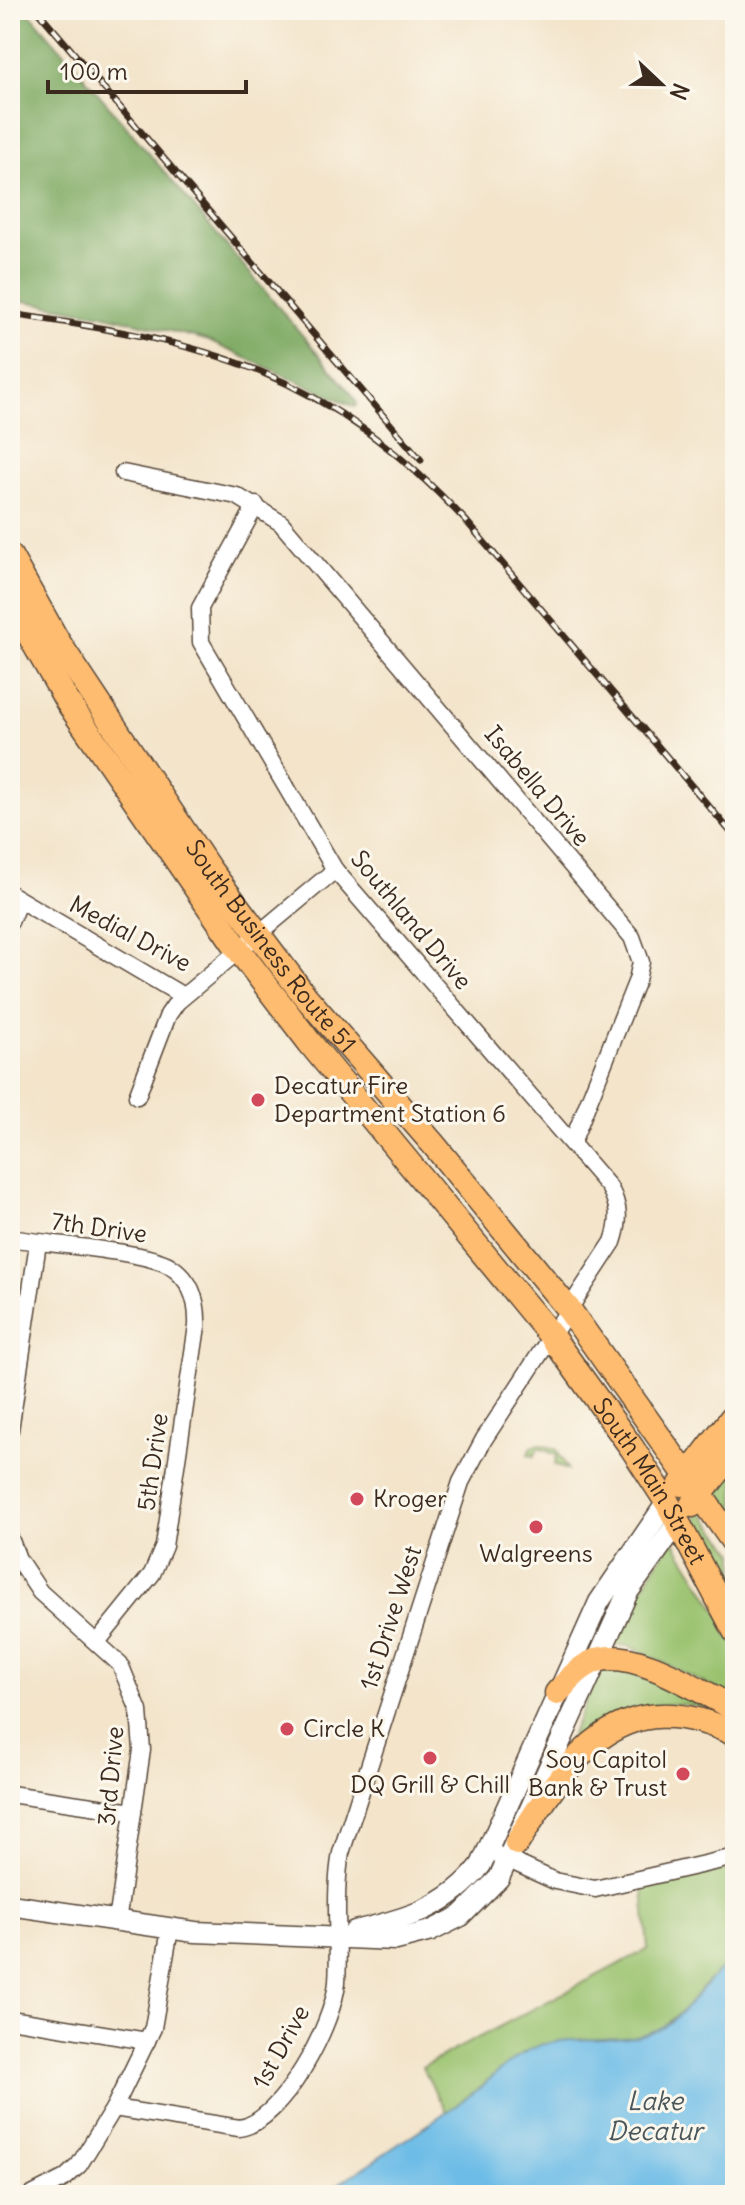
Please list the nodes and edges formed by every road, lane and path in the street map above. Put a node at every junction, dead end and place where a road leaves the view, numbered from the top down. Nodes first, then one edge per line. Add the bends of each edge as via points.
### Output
1 (123, 473) dead end
2 (256, 505) junction
3 (10, 556) edge
4 (10, 601) edge
5 (335, 870) junction
6 (14, 897) edge
7 (10, 922) edge
8 (248, 942) junction
9 (183, 996) junction
10 (137, 1096) dead end
11 (572, 1143) junction
12 (10, 1238) edge
13 (38, 1243) junction
14 (178, 1273) joint
15 (570, 1311) junction
16 (552, 1337) junction
17 (735, 1414) edge
18 (10, 1430) edge
19 (735, 1450) edge
20 (695, 1483) junction
21 (672, 1512) junction
22 (10, 1538) edge
23 (735, 1544) edge
24 (14, 1561) edge
25 (735, 1631) edge
26 (97, 1642) junction
27 (596, 1660) junction
28 (557, 1693) junction
29 (735, 1709) edge
30 (735, 1734) edge
31 (10, 1794) edge
32 (133, 1812) junction
33 (489, 1851) junction
34 (513, 1852) junction
35 (735, 1857) edge
36 (10, 1905) edge
37 (117, 1922) junction
38 (170, 1929) junction
39 (336, 1936) junction
40 (10, 2019) edge
41 (147, 2041) junction
42 (114, 2108) junction
43 (32, 2195) edge

1 - 2 street, Isabella Drive via 237,496
2 - 5 street, Southland Drive via 207,592 198,630
2 - 11 street, Isabella Drive via 291,533 637,946 637,980
3 - 8 main road, South Business Route 51 via 58,642 209,869
4 - 8 main road, South Business Route 51 via 67,701
5 - 8 street, Medial Drive
5 - 11 street, Southland Drive
6 - 7 street
6 - 9 street, Medial Drive
8 - 9 street, Medial Drive
8 - 15 main road, South Business Route 51 via 305,996
8 - 16 main road, South Business Route 51 via 310,1043
9 - 10 street via 168,1015
11 - 15 street, Southland Drive via 613,1195 618,1222 613,1242
12 - 13 street, 7th Drive
13 - 14 street, 7th Drive via 144,1257
13 - 18 street
14 - 26 street, 5th Drive via 194,1295 197,1326 164,1546 139,1592
15 - 16 street, Southland Drive
15 - 20 main road, South Main Street
16 - 21 main road, South Main Street
16 - 39 street, 1st Drive West via 484,1439 455,1498 344,1843 336,1885
17 - 20 main road
19 - 20 main road
20 - 21 main road
20 - 23 main road, South Main Street
21 - 25 main road, South Main Street
21 - 27 street
21 - 28 street via 599,1602
22 - 24 street, 3rd Drive
24 - 26 street, 3rd Drive via 40,1592
26 - 32 street, 3rd Drive via 126,1674 142,1724
27 - 28 main road
27 - 29 main road via 639,1662
27 - 34 street
28 - 33 street
30 - 34 main road via 684,1716 647,1716 622,1724 592,1741 566,1767
31 - 32 street
32 - 37 street, 3rd Drive
33 - 34 street
33 - 39 street via 470,1879 431,1909
34 - 35 street via 563,1884 595,1889
34 - 39 street via 475,1905 445,1926 396,1940
36 - 37 street
37 - 38 street
38 - 39 street
38 - 41 street
39 - 42 street, 1st Drive via 335,1991 317,2040 278,2105 261,2122 239,2128
40 - 41 street
41 - 42 street
42 - 43 street via 79,2165

